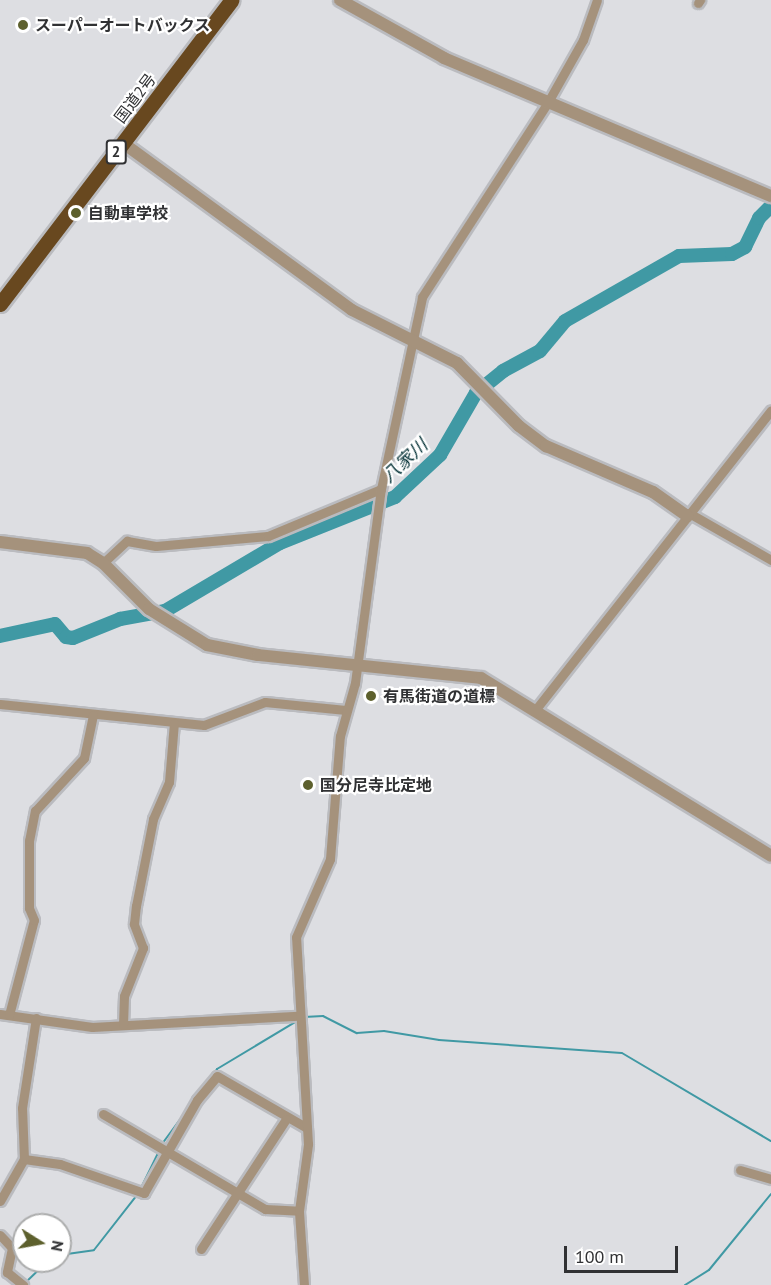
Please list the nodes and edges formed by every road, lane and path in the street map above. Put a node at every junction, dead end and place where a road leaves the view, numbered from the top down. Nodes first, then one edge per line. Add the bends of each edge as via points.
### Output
1 (232, 0) edge
2 (340, 0) edge
3 (597, 0) edge
4 (548, 102) junction
5 (123, 143) junction
6 (771, 196) edge
7 (0, 304) edge
8 (412, 342) junction
9 (771, 410) edge
10 (381, 489) junction
11 (688, 514) junction
12 (0, 542) edge
13 (771, 560) edge
14 (104, 563) junction
15 (358, 664) junction
16 (0, 704) edge
17 (536, 709) junction
18 (346, 710) junction
19 (93, 715) junction
20 (174, 723) junction
21 (771, 856) edge
22 (5, 1014) edge
23 (298, 1016) junction
24 (36, 1018) junction
25 (123, 1025) junction
26 (103, 1114) dead end
27 (286, 1119) junction
28 (307, 1128) junction
29 (168, 1150) junction
30 (24, 1159) junction
31 (740, 1170) dead end
32 (771, 1179) edge
33 (238, 1193) junction
34 (0, 1201) edge
35 (299, 1212) junction
36 (0, 1235) edge
37 (201, 1249) dead end
38 (23, 1285) edge
39 (304, 1285) edge

1 - 5 highway, 国道2号 / 2
2 - 4 street via 444,58
3 - 4 street via 583,40
4 - 6 street
4 - 8 street via 422,297
5 - 7 highway, 国道2号 / 2
5 - 8 street via 351,310
8 - 10 street
8 - 11 street via 457,363 519,426 546,446 653,492
9 - 11 street
10 - 14 street via 268,536 156,546 127,541
10 - 15 street
11 - 13 street
11 - 17 street
12 - 14 street via 67,548
14 - 15 street via 149,609 207,645
15 - 17 street via 481,678
15 - 18 street
16 - 19 street
17 - 21 street
18 - 20 street via 265,702 228,720
18 - 23 street via 340,735 330,859 296,937
19 - 20 street
19 - 22 street via 84,758 35,812 28,841 33,881 29,908 34,921
20 - 25 street via 169,782 153,819 136,906 134,924 143,948 124,996
22 - 24 street
23 - 25 street
23 - 28 street
24 - 25 street via 92,1027
24 - 30 street via 22,1108
26 - 29 street
27 - 28 street
27 - 29 street via 217,1076 197,1100
27 - 33 street
28 - 35 street
29 - 30 street via 144,1193 60,1164
29 - 33 street
30 - 34 street
31 - 32 street
33 - 35 street via 266,1209
33 - 37 street
35 - 39 street
36 - 38 street via 12,1248 7,1272

